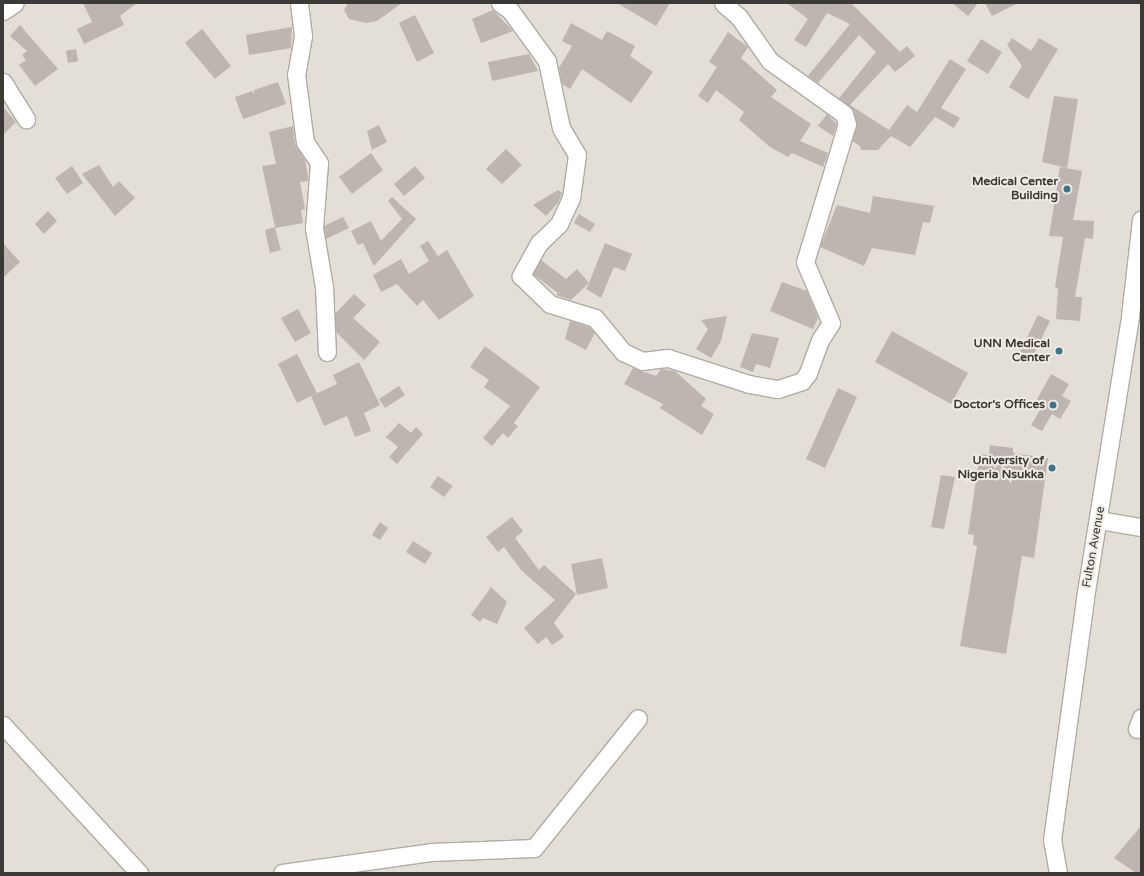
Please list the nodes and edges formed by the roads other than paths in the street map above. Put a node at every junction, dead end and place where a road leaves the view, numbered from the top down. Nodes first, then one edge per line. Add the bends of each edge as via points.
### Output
1 (15, 3) edge
2 (299, 3) edge
3 (500, 3) edge
4 (723, 3) edge
5 (3, 11) edge
6 (3, 82) edge
7 (26, 119) dead end
8 (1141, 220) edge
9 (327, 352) dead end
10 (1098, 520) junction
11 (1141, 527) edge
12 (638, 718) dead end
13 (3, 725) edge
14 (139, 873) edge
15 (282, 873) edge
16 (1058, 873) edge

1 - 5 street
2 - 9 street via 303,36 296,74 305,142 320,162 314,228 324,287
3 - 4 street via 510,10 547,61 561,128 577,155 575,184 559,224 539,243 521,276 550,304 595,318 623,352 642,361 668,358 749,384 778,389 802,381 808,373 820,340 831,323 805,262 847,124 844,114 770,60 739,17
6 - 7 street
8 - 10 street, Fulton Avenue via 1130,316
10 - 11 street
10 - 16 street, Fulton Avenue via 1052,840
12 - 15 street via 534,848 431,852
13 - 14 street

